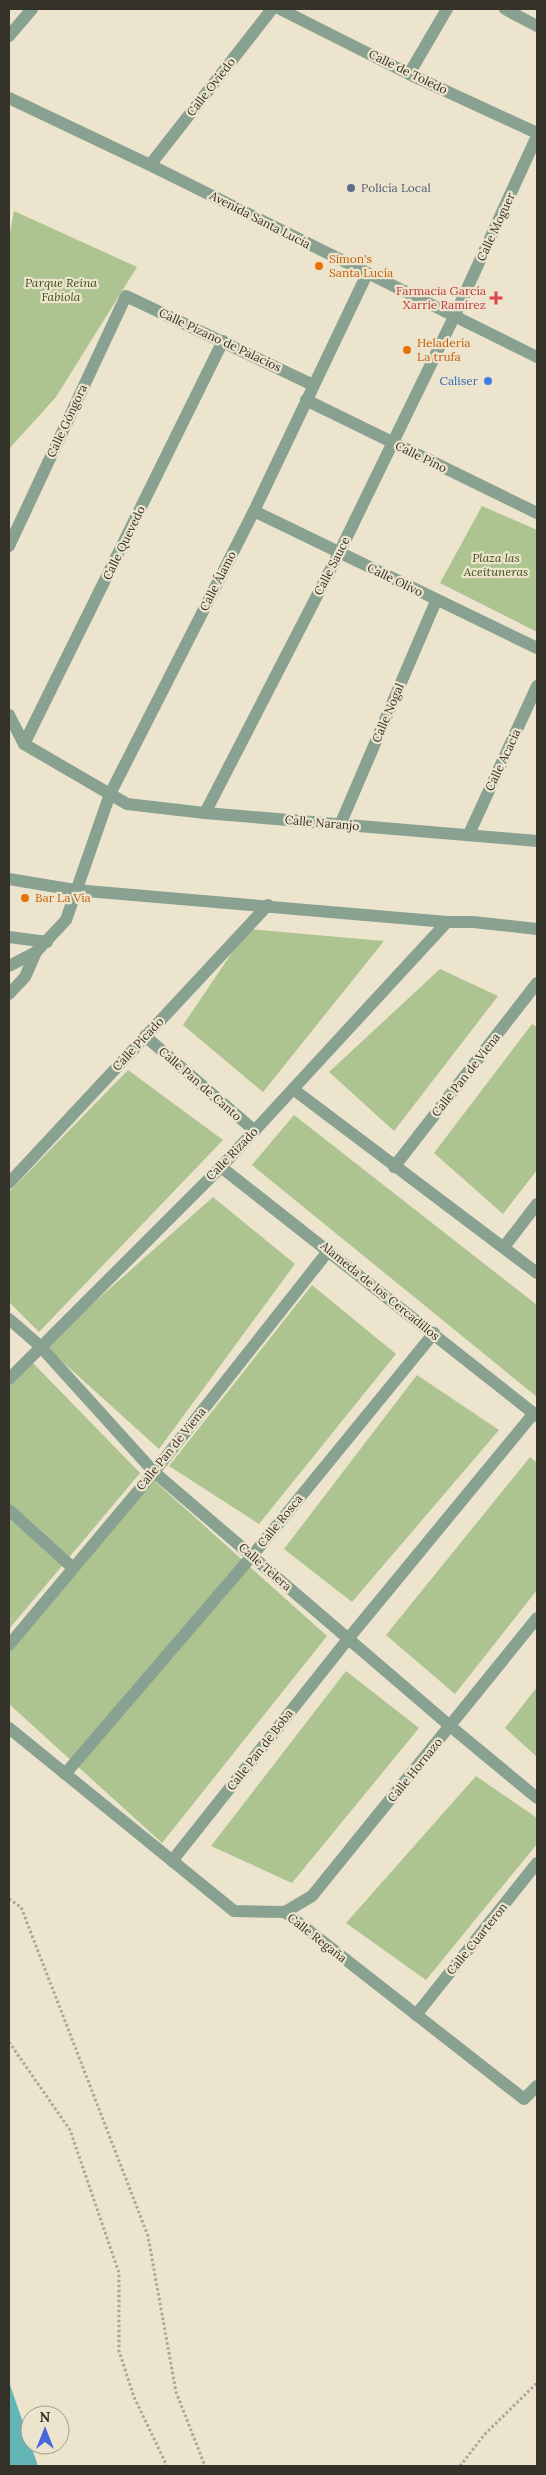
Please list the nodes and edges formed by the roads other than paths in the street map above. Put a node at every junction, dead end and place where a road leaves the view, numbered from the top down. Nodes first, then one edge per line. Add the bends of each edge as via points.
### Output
1 (32, 9) edge
2 (272, 9) edge
3 (280, 9) edge
4 (447, 9) edge
5 (505, 9) edge
6 (537, 26) edge
7 (9, 36) edge
8 (409, 74) junction
9 (9, 98) edge
10 (537, 134) edge
11 (150, 165) junction
12 (367, 274) junction
13 (126, 296) joint
14 (454, 317) junction
15 (223, 341) junction
16 (537, 357) edge
17 (313, 385) junction
18 (306, 400) junction
19 (391, 443) junction
20 (254, 511) junction
21 (537, 513) edge
22 (9, 546) edge
23 (339, 552) junction
24 (436, 601) junction
25 (537, 648) edge
26 (537, 686) edge
27 (9, 715) edge
28 (24, 744) junction
29 (110, 794) junction
30 (205, 813) junction
31 (340, 825) junction
32 (469, 834) junction
33 (537, 841) edge
34 (9, 878) edge
35 (75, 890) junction
36 (268, 905) junction
37 (447, 922) junction
38 (537, 930) edge
39 (9, 938) edge
40 (47, 942) junction
41 (36, 952) junction
42 (9, 966) edge
43 (537, 983) edge
44 (9, 994) edge
45 (145, 1036) junction
46 (293, 1089) junction
47 (255, 1131) junction
48 (221, 1167) junction
49 (394, 1167) junction
50 (9, 1183) edge
51 (537, 1204) edge
52 (504, 1247) junction
53 (329, 1250) junction
54 (537, 1273) edge
55 (9, 1319) edge
56 (434, 1333) junction
57 (40, 1346) junction
58 (9, 1379) edge
59 (535, 1415) edge
60 (154, 1472) junction
61 (9, 1510) edge
62 (252, 1556) junction
63 (73, 1568) junction
64 (537, 1618) edge
65 (348, 1639) junction
66 (9, 1644) edge
67 (450, 1726) junction
68 (9, 1728) edge
69 (65, 1774) junction
70 (537, 1798) edge
71 (172, 1861) junction
72 (537, 1864) edge
73 (285, 1912) junction
74 (416, 2015) junction
75 (537, 2086) edge

1 - 7 street
2 - 11 street, Calle Oviedo
3 - 8 street, Calle de Toledo
4 - 8 street
5 - 6 street
8 - 10 street, Calle de Toledo
9 - 11 street, Avenida Santa Lucía
10 - 14 street, Calle Moguer
11 - 12 street, Avenida Santa Lucía
12 - 14 street, Avenida Santa Lucía
12 - 17 street, Calle Álamo
13 - 15 street, Calle Pizano de Palacios
13 - 22 street, Calle Góngora
14 - 16 street, Avenida Santa Lucía
14 - 19 street, Calle Sauce
15 - 17 street, Calle Pizano de Palacios
15 - 28 street, Calle Quevedo
17 - 18 street, Calle Álamo
18 - 19 street, Calle Pino
18 - 20 street, Calle Álamo
19 - 21 street, Calle Pino
19 - 23 street, Calle Sauce
20 - 23 street, Calle Olivo
20 - 29 street, Calle Álamo
23 - 24 street, Calle Olivo
23 - 30 street, Calle Sauce
24 - 25 street, Calle Olivo
24 - 31 street, Calle Nogal
26 - 32 street, Calle Acacia
27 - 28 street
28 - 29 street
29 - 30 street, Calle Naranjo via 127,804
29 - 35 street, Calle Álamo
30 - 31 street, Calle Naranjo
31 - 32 street, Calle Naranjo
32 - 33 street, Calle Naranjo
34 - 35 street
35 - 36 street
35 - 40 street, Calle Álamo via 66,920
36 - 37 street
36 - 45 street, Calle Picado
37 - 38 street
37 - 46 street, Calle Rizado
39 - 40 street
40 - 41 street, Calle Álamo
41 - 42 street
41 - 44 street via 25,977
43 - 49 street, Calle Pan de Viena
45 - 47 street, Calle Pan de Canto
45 - 50 street, Calle Picado
46 - 47 street, Calle Rizado
46 - 49 street
47 - 48 street, Calle Rizado
48 - 53 street, Alameda de los Cercadillos
48 - 57 street, Calle Rizado
49 - 52 street
51 - 52 street
52 - 54 street
53 - 56 street, Alameda de los Cercadillos
53 - 60 street, Calle Pan de Viena
55 - 57 street, Calle Telera
56 - 59 street, Alameda de los Cercadillos
56 - 62 street, Calle Rosca
57 - 58 street, Calle Rizado
57 - 60 street, Calle Telera
59 - 65 street, Calle Pan de Boba
60 - 62 street, Calle Telera
60 - 63 street, Calle Pan de Viena
61 - 63 street
62 - 65 street, Calle Telera
62 - 69 street, Calle Rosca
63 - 66 street, Calle Pan de Viena
64 - 67 street, Calle Hornazo
65 - 67 street, Calle Telera
65 - 71 street, Calle Pan de Boba
67 - 70 street, Calle Telera
67 - 73 street, Calle Hornazo via 312,1896
68 - 69 street, Calle Regaña
69 - 71 street, Calle Regaña
71 - 73 street, Calle Regaña via 234,1911
72 - 74 street, Calle Cuarteron
73 - 74 street, Calle Regaña
74 - 75 street, Calle Regaña via 524,2099

